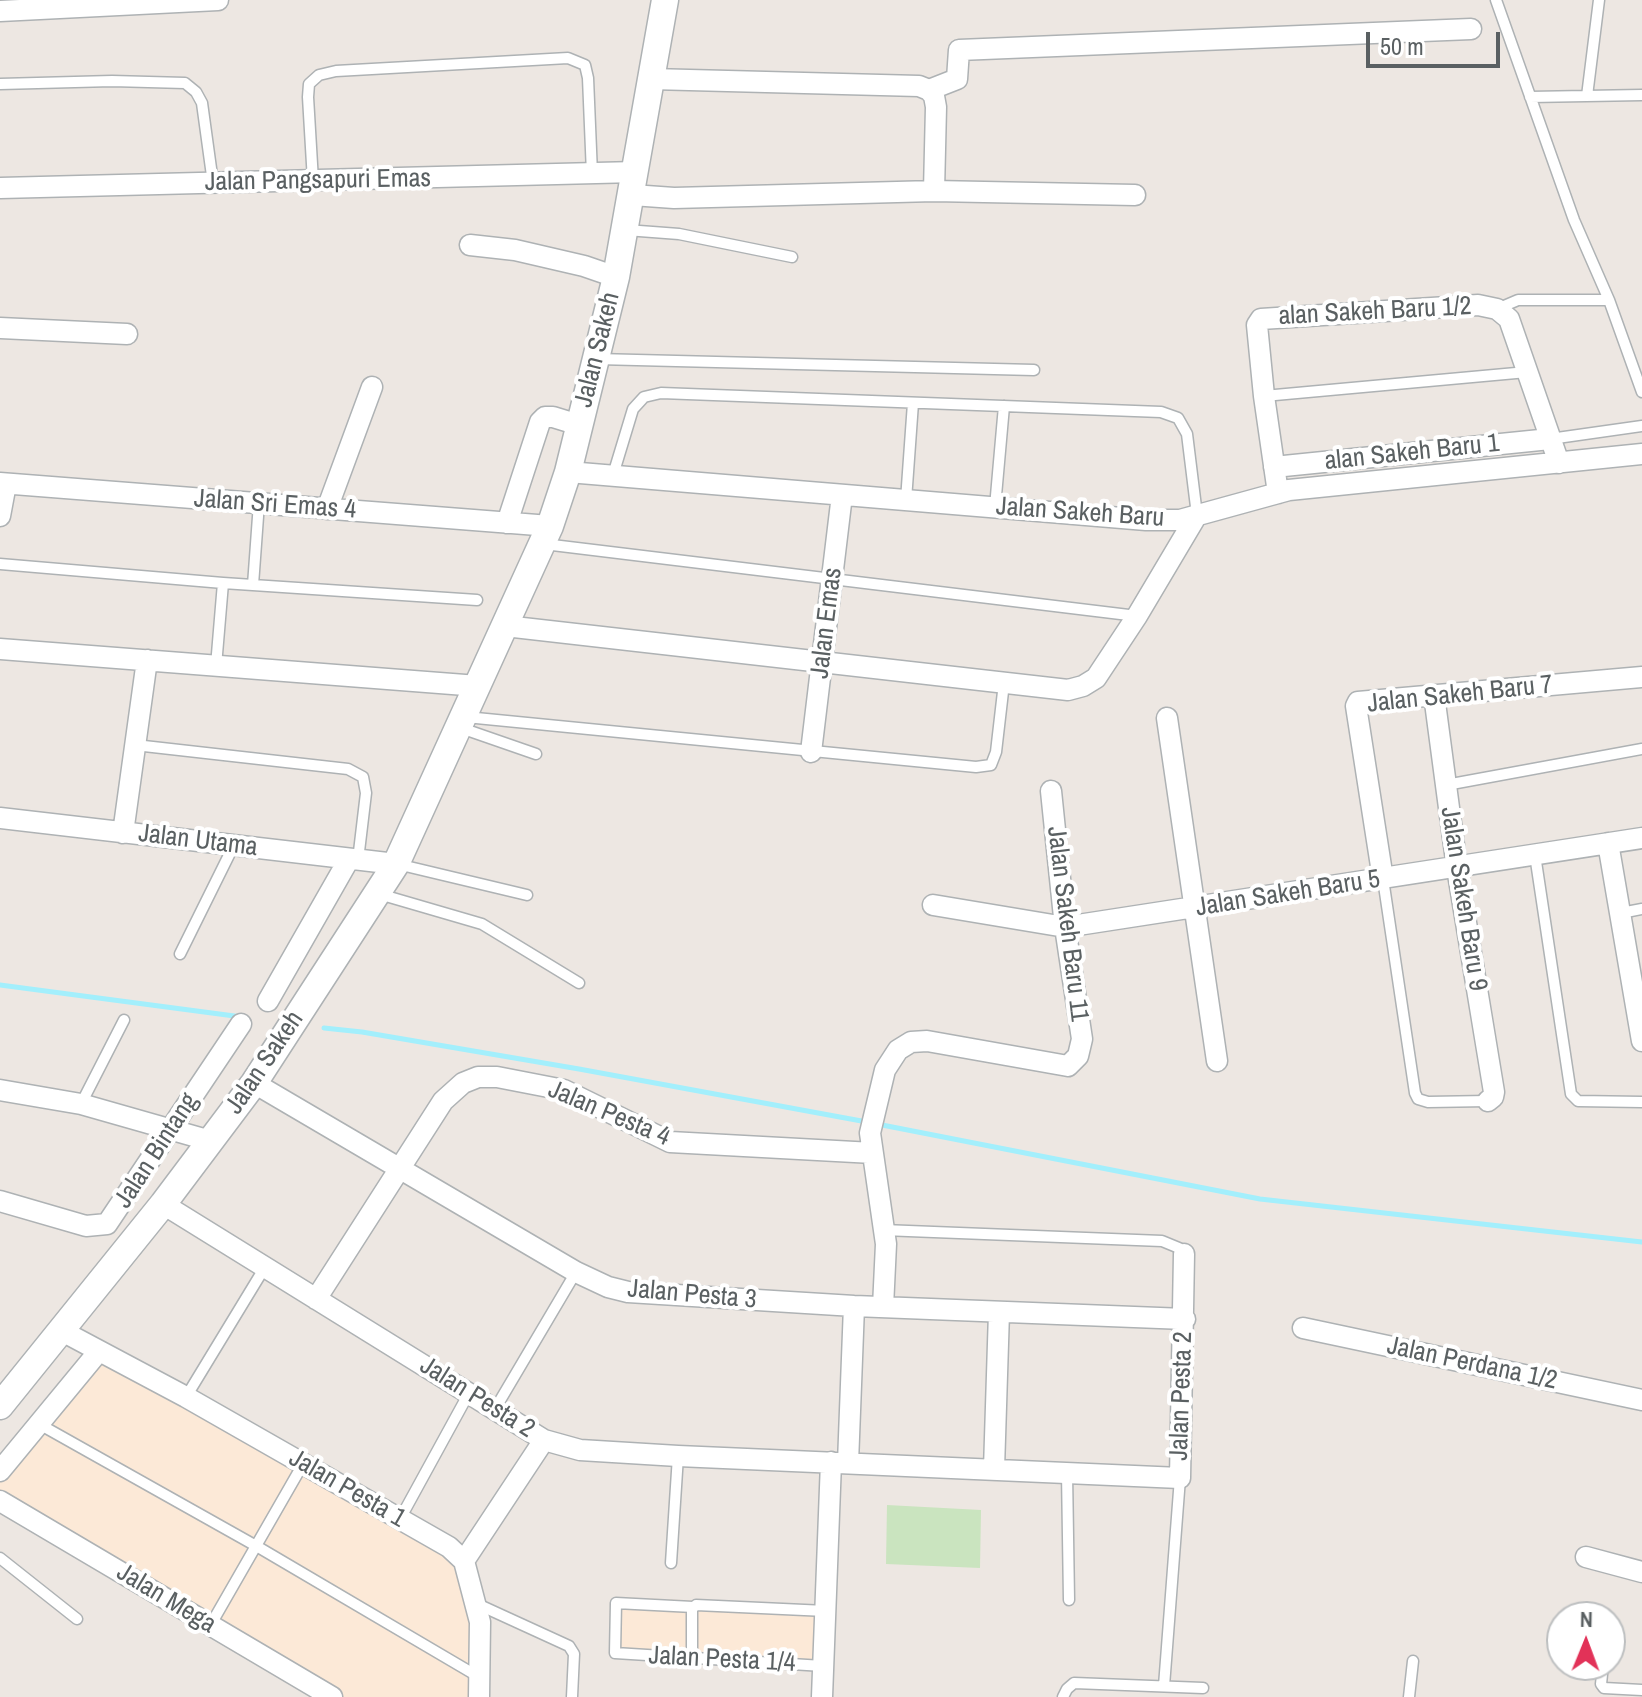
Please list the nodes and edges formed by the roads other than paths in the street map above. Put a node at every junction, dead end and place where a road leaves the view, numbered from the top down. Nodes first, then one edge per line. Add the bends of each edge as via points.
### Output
1 (218, 0) edge
2 (665, 0) edge
3 (1496, 0) edge
4 (1599, 0) edge
5 (135, 2) edge
6 (0, 11) edge
7 (1471, 29) dead end
8 (651, 79) junction
9 (0, 84) edge
10 (929, 90) junction
11 (1642, 95) edge
12 (1587, 96) junction
13 (1530, 97) junction
14 (592, 174) junction
15 (313, 181) junction
16 (213, 183) junction
17 (634, 184) junction
18 (0, 188) edge
19 (934, 191) junction
20 (1135, 195) dead end
21 (624, 230) junction
22 (470, 245) dead end
23 (792, 257) dead end
24 (616, 277) junction
25 (1609, 300) junction
26 (1497, 309) junction
27 (0, 328) edge
28 (127, 334) dead end
29 (595, 359) junction
30 (1034, 370) dead end
31 (1527, 372) junction
32 (372, 387) dead end
33 (1642, 392) edge
34 (1264, 396) junction
35 (913, 403) junction
36 (1004, 406) junction
37 (579, 425) junction
38 (1642, 426) edge
39 (1550, 439) junction
40 (1640, 459) edge
41 (1559, 463) junction
42 (1274, 467) junction
43 (568, 472) junction
44 (613, 475) junction
45 (3, 483) edge
46 (1278, 493) junction
47 (842, 495) junction
48 (906, 500) junction
49 (259, 503) junction
50 (995, 507) junction
51 (327, 509) junction
52 (1197, 515) junction
53 (0, 516) edge
54 (507, 523) junction
55 (546, 535) junction
56 (0, 564) edge
57 (832, 579) junction
58 (223, 583) junction
59 (253, 585) junction
60 (477, 600) dead end
61 (1137, 616) junction
62 (505, 626) junction
63 (0, 649) edge
64 (147, 660) junction
65 (821, 662) junction
66 (216, 666) junction
67 (1642, 677) edge
68 (1004, 683) junction
69 (478, 686) junction
70 (1434, 695) junction
71 (1167, 718) dead end
72 (461, 722) junction
73 (135, 745) junction
74 (1642, 749) edge
75 (811, 752) junction
76 (536, 754) dead end
77 (1446, 785) junction
78 (1051, 791) dead end
79 (0, 818) edge
80 (123, 833) junction
81 (1642, 838) edge
82 (1608, 843) junction
83 (234, 845) junction
84 (1535, 855) junction
85 (353, 859) junction
86 (396, 864) junction
87 (1457, 868) junction
88 (1383, 879) junction
89 (377, 894) junction
90 (527, 895) dead end
91 (933, 905) dead end
92 (1194, 908) junction
93 (1642, 909) edge
94 (1621, 913) junction
95 (1065, 927) junction
96 (180, 954) dead end
97 (579, 983) dead end
98 (268, 1001) dead end
99 (1639, 1001) edge
100 (124, 1020) dead end
101 (241, 1024) dead end
102 (1642, 1041) edge
103 (1217, 1061) dead end
104 (254, 1083) junction
105 (0, 1090) edge
106 (1488, 1101) joint
107 (1642, 1102) edge
108 (81, 1104) junction
109 (171, 1129) junction
110 (211, 1141) junction
111 (872, 1143) junction
112 (401, 1169) junction
113 (0, 1201) edge
114 (163, 1204) junction
115 (883, 1230) junction
116 (1184, 1254) joint
117 (265, 1267) junction
118 (576, 1272) junction
119 (316, 1299) junction
120 (854, 1306) junction
121 (883, 1307) junction
122 (999, 1312) junction
123 (1185, 1319) junction
124 (1303, 1328) dead end
125 (62, 1331) junction
126 (99, 1351) junction
127 (469, 1393) junction
128 (186, 1397) junction
129 (1642, 1400) edge
130 (0, 1406) edge
131 (495, 1409) junction
132 (39, 1424) junction
133 (544, 1440) junction
134 (678, 1456) junction
135 (840, 1462) junction
136 (303, 1464) junction
137 (994, 1469) junction
138 (0, 1471) edge
139 (1067, 1473) junction
140 (1180, 1478) junction
141 (0, 1501) edge
142 (400, 1519) junction
143 (258, 1547) junction
144 (1586, 1557) dead end
145 (0, 1558) edge
146 (464, 1561) junction
147 (671, 1563) dead end
148 (1642, 1572) edge
149 (1069, 1600) dead end
150 (473, 1602) junction
151 (693, 1607) junction
152 (826, 1611) junction
153 (77, 1619) dead end
154 (210, 1626) junction
155 (692, 1659) junction
156 (1413, 1661) dead end
157 (823, 1666) junction
158 (1601, 1681) edge
159 (1164, 1686) junction
160 (479, 1687) edge
161 (1203, 1688) dead end
162 (1642, 1690) edge
163 (332, 1697) edge
164 (572, 1697) edge
165 (822, 1697) edge
166 (1063, 1697) edge
167 (1409, 1697) edge

1 - 5 street
2 - 8 street, Jalan Sakeh
3 - 13 lane
4 - 12 lane
5 - 6 street
7 - 10 street via 959,50 957,79
8 - 10 street
8 - 17 street, Jalan Sakeh
9 - 16 lane via 185,83 202,103
10 - 19 street via 936,107
11 - 12 lane
12 - 13 lane
13 - 25 lane
14 - 15 street, Jalan Pangsapuri Emas
14 - 15 lane via 588,78 585,65 568,58 319,75 309,84 308,97
14 - 17 street, Jalan Pangsapuri Emas
15 - 16 street, Jalan Pangsapuri Emas
16 - 18 street, Jalan Pangsapuri Emas
17 - 19 street, Jalan Pangsapuri Emas via 674,198
17 - 21 street, Jalan Sakeh
19 - 20 street, Jalan Pangsapuri Emas
21 - 23 lane via 679,234
21 - 24 street, Jalan Sakeh
22 - 24 street via 515,250
24 - 29 street, Jalan Sakeh
25 - 26 lane via 1518,300
25 - 33 lane
26 - 31 street via 1509,319
26 - 34 street, alan Sakeh Baru 1/2 via 1478,305 1261,319 1257,325
27 - 28 street
29 - 30 lane
29 - 37 street, Jalan Sakeh
31 - 34 lane
31 - 39 street
32 - 51 street
34 - 42 street
35 - 36 lane
35 - 44 lane via 661,393 644,397 633,409
35 - 48 lane
36 - 50 lane
36 - 52 lane via 1161,412 1178,418 1187,434
37 - 43 street, Jalan Sakeh
37 - 54 street via 553,417 540,422
38 - 39 lane
39 - 41 street
39 - 42 street, alan Sakeh Baru 1
40 - 41 street, Jalan Sakeh Baru
41 - 46 street, Jalan Sakeh Baru
42 - 46 street
43 - 44 street, Jalan Sakeh Baru
43 - 55 street, Jalan Sakeh
44 - 47 street, Jalan Sakeh Baru
45 - 49 street, Jalan Sri Emas 4
45 - 53 street
46 - 52 street, Jalan Sakeh Baru
47 - 48 street, Jalan Sakeh Baru
47 - 57 street, Jalan Emas
48 - 50 street, Jalan Sakeh Baru
49 - 51 street, Jalan Sri Emas 4
49 - 59 lane
50 - 52 street, Jalan Sakeh Baru via 1146,520
51 - 54 street, Jalan Sri Emas 4
52 - 61 street
54 - 55 street, Jalan Sri Emas 4
55 - 57 lane
55 - 62 street, Jalan Sakeh
56 - 58 lane
57 - 61 lane
57 - 65 street, Jalan Emas
58 - 59 lane
58 - 66 lane
59 - 60 lane
61 - 68 street via 1096,678 1083,686 1068,690
62 - 65 street
62 - 69 street, Jalan Sakeh
63 - 64 street
64 - 66 street
64 - 73 street
65 - 68 street
65 - 75 street, Jalan Emas
66 - 69 street
67 - 70 street, Jalan Sakeh Baru 7
68 - 75 lane via 991,765
69 - 72 street, Jalan Sakeh
70 - 77 street, Jalan Sakeh Baru 9
70 - 88 street, Jalan Sakeh Baru 7 via 1362,701 1356,706
71 - 92 street
72 - 75 lane
72 - 76 lane
72 - 86 street, Jalan Sakeh
73 - 80 street
73 - 85 lane via 348,769 363,777 366,793
74 - 77 lane
77 - 87 street, Jalan Sakeh Baru 9
78 - 95 street, Jalan Sakeh Baru 11
79 - 80 street, Jalan Utama
80 - 83 street, Jalan Utama
81 - 82 street, Jalan Sakeh Baru 5
82 - 84 street, Jalan Sakeh Baru 5
82 - 94 street
83 - 85 street, Jalan Utama
83 - 96 lane
84 - 87 street, Jalan Sakeh Baru 5
84 - 107 lane via 1571,1094 1578,1101
85 - 86 street, Jalan Utama
85 - 98 street
86 - 89 street, Jalan Sakeh
86 - 90 lane
87 - 88 street, Jalan Sakeh Baru 5
87 - 106 street, Jalan Sakeh Baru 9 via 1494,1092
88 - 92 street, Jalan Sakeh Baru 5
88 - 106 lane via 1415,1093 1428,1102
89 - 97 lane via 482,924
89 - 104 street, Jalan Sakeh
91 - 95 street, Jalan Sakeh Baru 5
92 - 95 street, Jalan Sakeh Baru 5
92 - 103 street
93 - 94 lane
94 - 99 street
95 - 111 street, Jalan Sakeh Baru 11 via 1082,1039 1078,1056 1068,1066 911,1042 898,1050 885,1070
99 - 102 street
100 - 108 lane
101 - 109 street, Jalan Bintang
104 - 110 street, Jalan Sakeh
104 - 112 street, Jalan Pesta 3
105 - 108 street
108 - 109 street
109 - 110 street
109 - 113 street, Jalan Bintang via 107,1224 86,1226
110 - 114 street, Jalan Sakeh
111 - 112 street, Jalan Pesta 4 via 670,1142 564,1090 478,1077 443,1101
111 - 115 street
112 - 118 street, Jalan Pesta 3
112 - 119 street, Jalan Pesta 4
114 - 117 street, Jalan Pesta 2
114 - 125 street, Jalan Sakeh
115 - 116 lane via 1162,1241
115 - 121 street
116 - 123 street, Jalan Pesta 2
117 - 119 street, Jalan Pesta 2
117 - 128 lane
118 - 120 street, Jalan Pesta 3 via 628,1292
118 - 131 lane
119 - 127 street, Jalan Pesta 2
120 - 121 street, Jalan Pesta 3
120 - 135 street
121 - 122 street, Jalan Pesta 3
122 - 123 street, Jalan Pesta 3
122 - 137 street
123 - 140 street, Jalan Pesta 2
124 - 129 street, Jalan Perdana 1/2
125 - 126 street, Jalan Pesta 1
125 - 130 street, Jalan Sakeh
126 - 128 street, Jalan Pesta 1
126 - 132 street
127 - 131 street, Jalan Pesta 2
127 - 142 lane
128 - 136 street, Jalan Pesta 1
131 - 133 street, Jalan Pesta 2
132 - 138 street
132 - 143 lane
133 - 134 street, Jalan Pesta 2 via 580,1450
133 - 146 street
134 - 135 street, Jalan Pesta 2
134 - 147 lane
135 - 137 street, Jalan Pesta 2
135 - 152 street
136 - 142 street, Jalan Pesta 1
136 - 143 lane
137 - 139 street, Jalan Pesta 2
139 - 140 street, Jalan Pesta 2
139 - 149 lane
140 - 159 lane
141 - 154 street, Jalan Mega
142 - 146 street, Jalan Pesta 1
143 - 154 lane
143 - 160 lane
144 - 148 street
145 - 153 lane
146 - 150 street
150 - 160 street via 480,1622
150 - 164 lane via 569,1646 574,1654
151 - 152 lane
151 - 155 lane
151 - 155 lane, Jalan Pesta 1/4 via 616,1603 614,1650 620,1655
152 - 157 street
154 - 163 street, Jalan Mega
155 - 157 lane, Jalan Pesta 1/4
156 - 167 lane
157 - 165 street
158 - 162 lane via 1604,1688
159 - 161 lane
159 - 166 lane via 1074,1683

